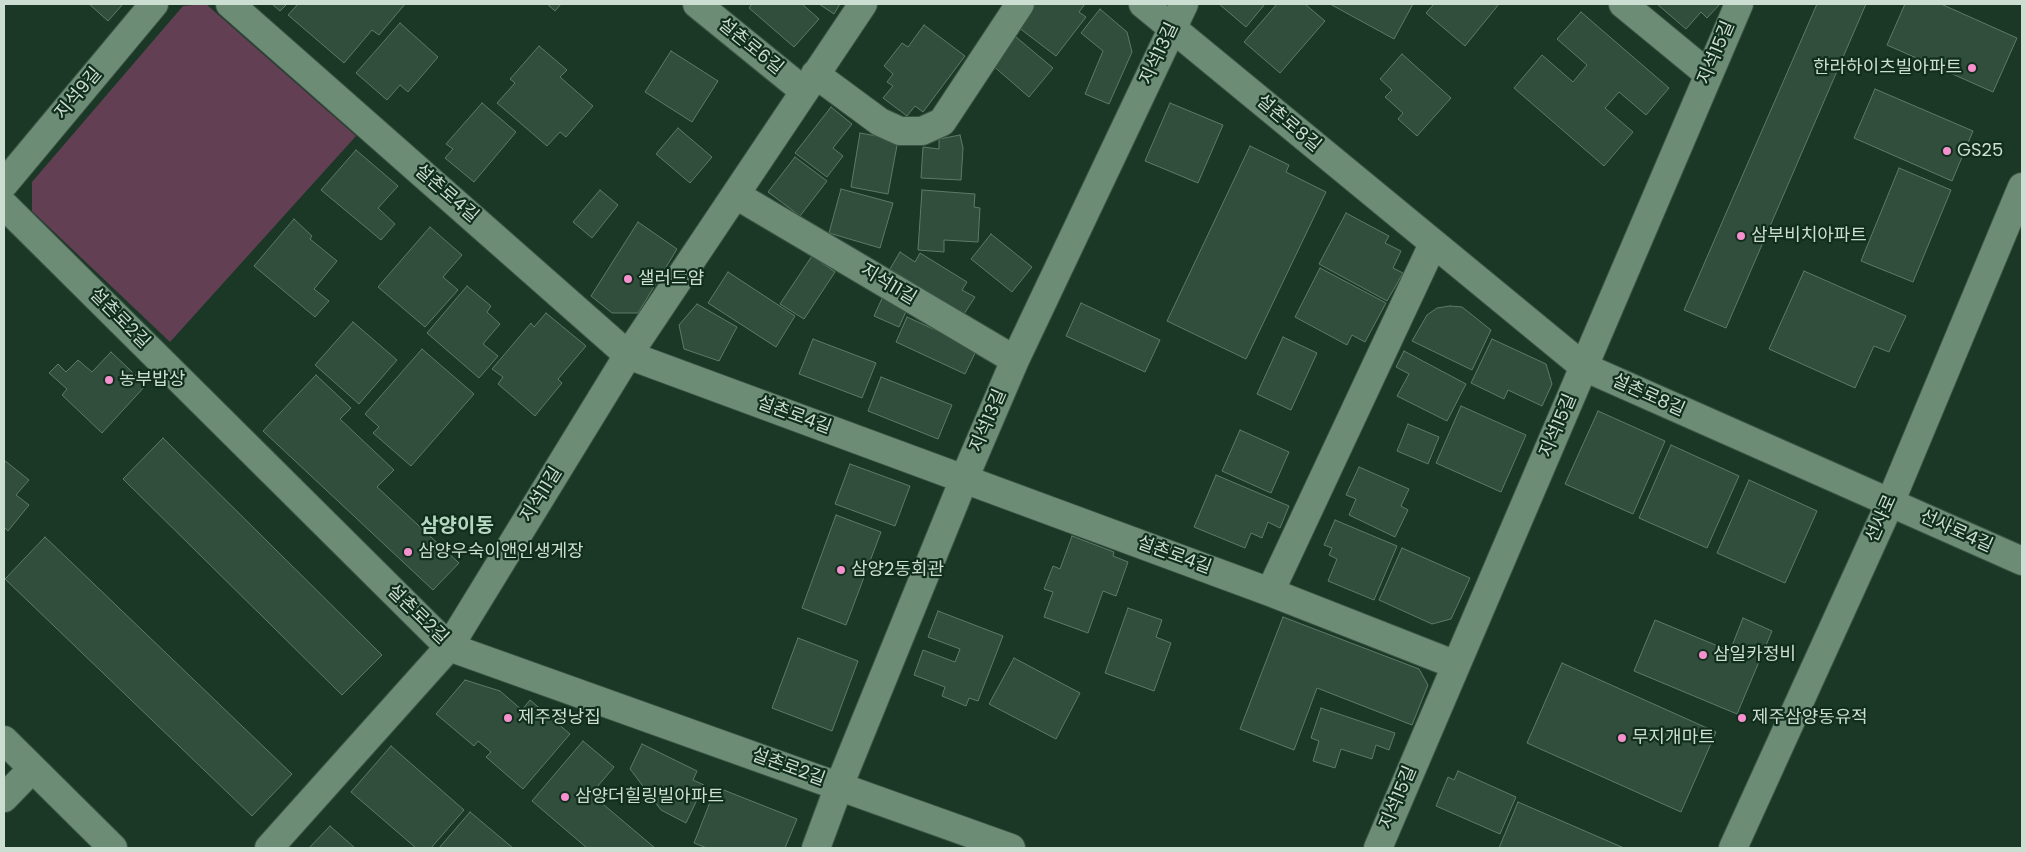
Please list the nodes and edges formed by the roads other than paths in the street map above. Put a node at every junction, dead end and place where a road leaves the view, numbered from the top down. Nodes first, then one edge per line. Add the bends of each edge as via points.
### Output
1 (154, 4) edge
2 (230, 4) edge
3 (697, 4) edge
4 (863, 4) edge
5 (1020, 4) edge
6 (1143, 4) edge
7 (1623, 4) edge
8 (1739, 4) edge
9 (1178, 16) edge
10 (1708, 74) junction
11 (809, 82) junction
12 (4, 184) edge
13 (2022, 187) edge
14 (736, 195) junction
15 (4, 205) edge
16 (1433, 244) junction
17 (628, 354) junction
18 (1015, 360) junction
19 (1584, 367) junction
20 (964, 479) junction
21 (1890, 503) junction
22 (2022, 561) edge
23 (1270, 592) junction
24 (449, 647) junction
25 (1456, 665) junction
26 (4, 740) edge
27 (32, 768) junction
28 (839, 786) junction
29 (4, 798) edge
30 (113, 848) edge
31 (269, 848) edge
32 (816, 848) edge
33 (1011, 848) edge
34 (1378, 848) edge
35 (1733, 848) edge

1 - 12 street, 지석9길
2 - 17 street, 설촌로4길
3 - 11 street, 설촌로6길
4 - 11 street, 지석11길
5 - 11 street via 942,122 922,131 900,131
6 - 9 street, 설촌로8길
7 - 10 street
8 - 10 street, 지석15길
9 - 16 street, 설촌로8길
9 - 18 street, 지석13길
10 - 19 street, 지석15길
11 - 14 street, 지석11길
13 - 21 street, 선사로
14 - 17 street, 지석11길
14 - 18 street, 지석11길
15 - 24 street, 설촌로2길
16 - 19 street, 설촌로8길
16 - 23 street
17 - 20 street, 설촌로4길
17 - 24 street, 지석11길
18 - 20 street, 지석13길
19 - 21 street, 설촌로8길
19 - 25 street, 지석15길
20 - 23 street, 설촌로4길
20 - 28 street, 지석13길
21 - 22 street, 선사로4길
21 - 35 street, 선사로
23 - 25 street, 설촌로4길
24 - 28 street, 설촌로2길
24 - 31 street, 지석11길
25 - 34 street, 지석15길
26 - 27 street
27 - 29 street
27 - 30 street
28 - 32 street, 지석13길
28 - 33 street, 설촌로2길

